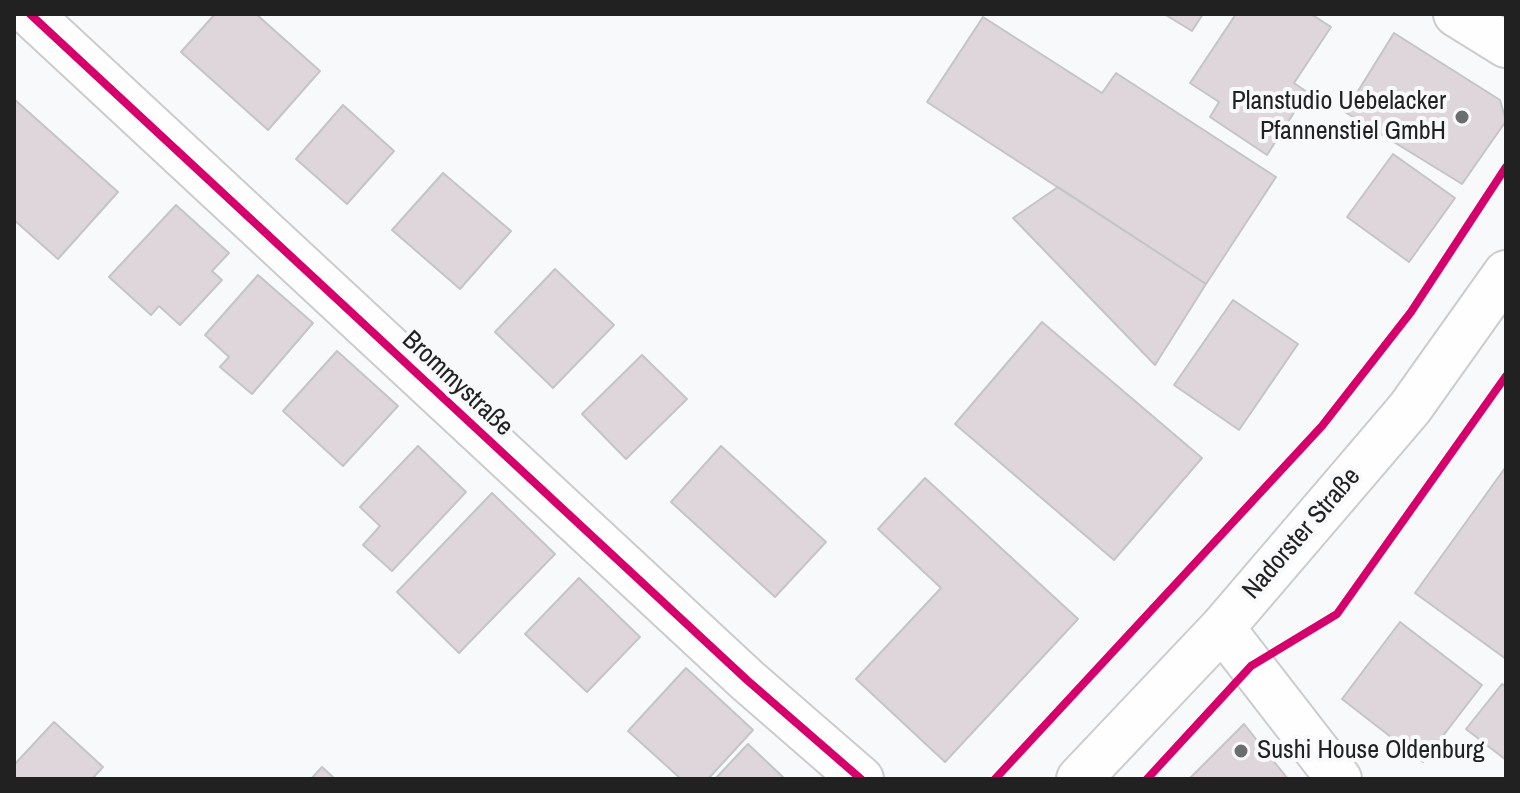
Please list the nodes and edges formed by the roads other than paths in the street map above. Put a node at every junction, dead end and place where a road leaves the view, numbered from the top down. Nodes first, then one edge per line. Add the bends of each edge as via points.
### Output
1 (30, 14) edge
2 (1456, 14) edge
3 (1506, 45) edge
4 (1506, 273) edge
5 (1222, 628) junction
6 (861, 779) edge
7 (1079, 779) edge
8 (1339, 779) edge

1 - 6 street, Brommystraße via 735,669
2 - 3 street
4 - 5 street, Nadorster Straße via 1410,408
5 - 7 street, Nadorster Straße
5 - 8 street

